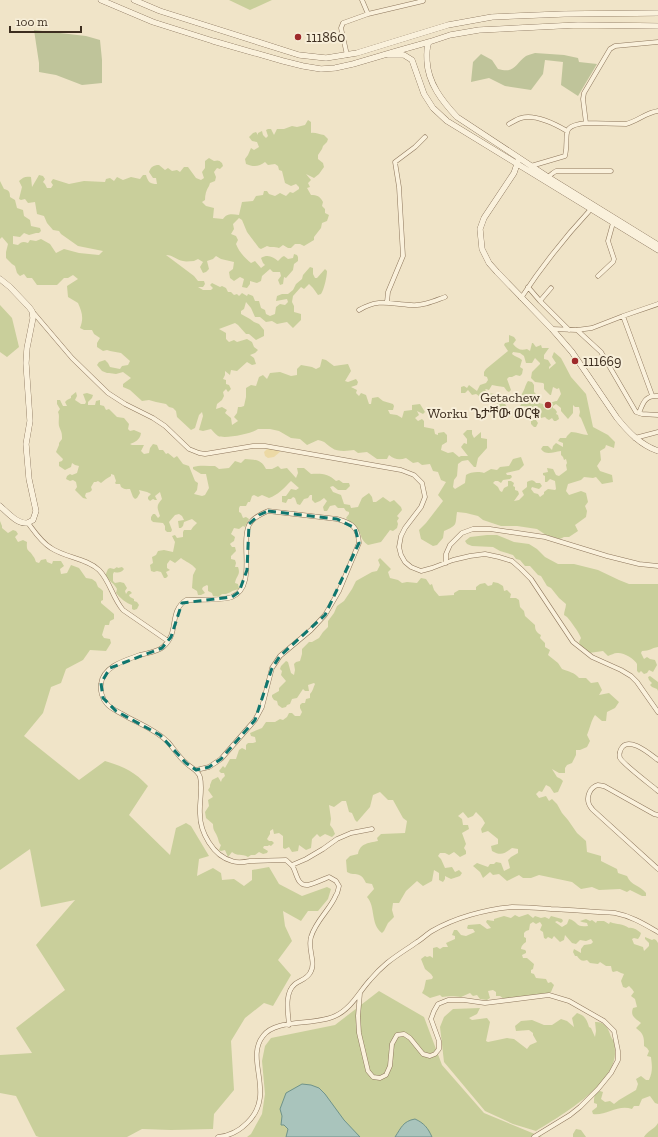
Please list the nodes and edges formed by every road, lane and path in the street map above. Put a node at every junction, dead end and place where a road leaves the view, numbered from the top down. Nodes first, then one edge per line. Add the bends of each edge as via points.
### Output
1 (101, 0) edge
2 (134, 0) edge
3 (362, 0) edge
4 (423, 1) dead end
5 (658, 8) edge
6 (368, 14) junction
7 (656, 14) edge
8 (448, 25) junction
9 (658, 26) edge
10 (450, 35) junction
11 (429, 42) junction
12 (658, 42) edge
13 (378, 47) junction
14 (347, 55) junction
15 (383, 55) junction
16 (658, 111) edge
17 (586, 123) junction
18 (509, 124) dead end
19 (567, 131) junction
20 (425, 137) dead end
21 (518, 161) junction
22 (531, 166) junction
23 (611, 171) dead end
24 (548, 178) junction
25 (564, 190) junction
26 (591, 209) junction
27 (613, 223) junction
28 (658, 244) edge
29 (658, 250) edge
30 (598, 276) dead end
31 (0, 279) edge
32 (528, 287) junction
33 (551, 288) dead end
34 (445, 297) dead end
35 (521, 298) junction
36 (540, 301) junction
37 (387, 302) junction
38 (658, 304) edge
39 (358, 310) dead end
40 (32, 311) junction
41 (623, 316) junction
42 (552, 329) junction
43 (569, 330) junction
44 (577, 330) junction
45 (652, 395) junction
46 (658, 396) edge
47 (639, 413) junction
48 (658, 415) edge
49 (658, 432) edge
50 (635, 438) junction
51 (658, 452) edge
52 (0, 506) edge
53 (28, 523) junction
54 (446, 563) junction
55 (658, 566) edge
56 (168, 641) junction
57 (658, 712) edge
58 (658, 760) edge
59 (196, 770) junction
60 (658, 790) edge
61 (658, 815) edge
62 (372, 829) dead end
63 (292, 865) junction
64 (658, 869) edge
65 (658, 932) edge
66 (360, 993) junction
67 (289, 1025) junction
68 (218, 1137) edge
69 (534, 1137) edge

1 - 15 main road via 166,26 303,66 335,68
2 - 14 main road via 160,11 299,55 326,58
3 - 6 street
4 - 6 street
5 - 7 street
6 - 14 street via 343,22 341,28
7 - 8 main road via 492,17
8 - 10 main road via 455,27
8 - 13 main road
9 - 10 main road via 544,26 479,30
10 - 11 main road
11 - 15 main road
11 - 21 main road via 426,51 427,70 448,108
12 - 17 street via 616,46 610,49 584,93
13 - 14 main road
13 - 15 main road
15 - 21 main road via 404,55 412,60 424,94 446,121
16 - 17 street via 626,124
17 - 19 street via 574,124
18 - 19 street via 521,118 538,118
19 - 22 street via 565,156
20 - 37 street via 395,162 403,256 388,292
21 - 22 main road
21 - 25 main road
21 - 35 main road via 514,173 484,218 480,233 482,249 489,263
22 - 24 main road
23 - 24 street via 556,172
24 - 25 main road
25 - 26 main road
25 - 28 main road
26 - 27 main road
26 - 32 street
27 - 29 main road
27 - 30 street via 608,241 614,259
31 - 40 main road
32 - 35 street
32 - 36 street
33 - 36 street
34 - 37 street via 412,305
35 - 42 main road
36 - 43 street
37 - 39 street via 375,303
38 - 41 street
40 - 53 main road via 26,363 30,422 26,444 29,479 36,511 33,520
40 - 54 street via 72,358 108,392 165,426 189,448 199,453 265,446 401,470 414,475 422,483 425,497 401,536 401,556 405,562 421,571
41 - 44 street via 592,328
41 - 45 street
42 - 43 street
42 - 50 main road via 579,362 617,418
43 - 44 street
44 - 47 street via 601,352 636,412
45 - 46 street
45 - 47 street via 643,403
47 - 48 street
49 - 50 street
50 - 51 main road
52 - 53 main road via 19,521
53 - 56 street via 51,548 98,569 106,578 117,604
54 - 55 street via 450,545 462,533 473,529 490,529 545,537 620,560
54 - 57 street via 485,554 512,561 531,580 573,642 592,657 631,676
56 - 59 street via 162,648 110,668 101,683 101,691 107,704 160,735
56 - 59 street via 174,629 178,608 186,600 219,599 232,597 239,592 244,584 249,524 259,515 268,511 337,519 355,528 359,535 359,543 339,591 325,615 280,656 272,668 262,706 255,720 221,759 209,767
58 - 60 street via 633,744 624,745 620,753 620,758 626,764
59 - 63 street via 200,777 201,824 210,845 232,861 286,860
61 - 64 street via 604,786 598,785 593,788 588,797 593,810
62 - 63 street via 337,839 306,860
63 - 67 street via 302,884 310,884 329,877 339,886 310,939 311,973 297,982 289,992
65 - 66 street via 626,915 615,913 512,907 487,911 431,932 398,954 369,980
66 - 67 street via 334,1017
66 - 69 street via 359,1033 368,1071 373,1077 380,1078 386,1075 390,1066 392,1044 397,1035 404,1034 410,1038 423,1054 435,1054 440,1041 431,1019 438,1004 448,1000 485,1003 549,995 569,1001 604,1020 614,1031 618,1051 618,1060 611,1073 570,1116
67 - 68 street via 274,1027 264,1034 258,1043 256,1052 261,1086 260,1102 252,1119 236,1132

